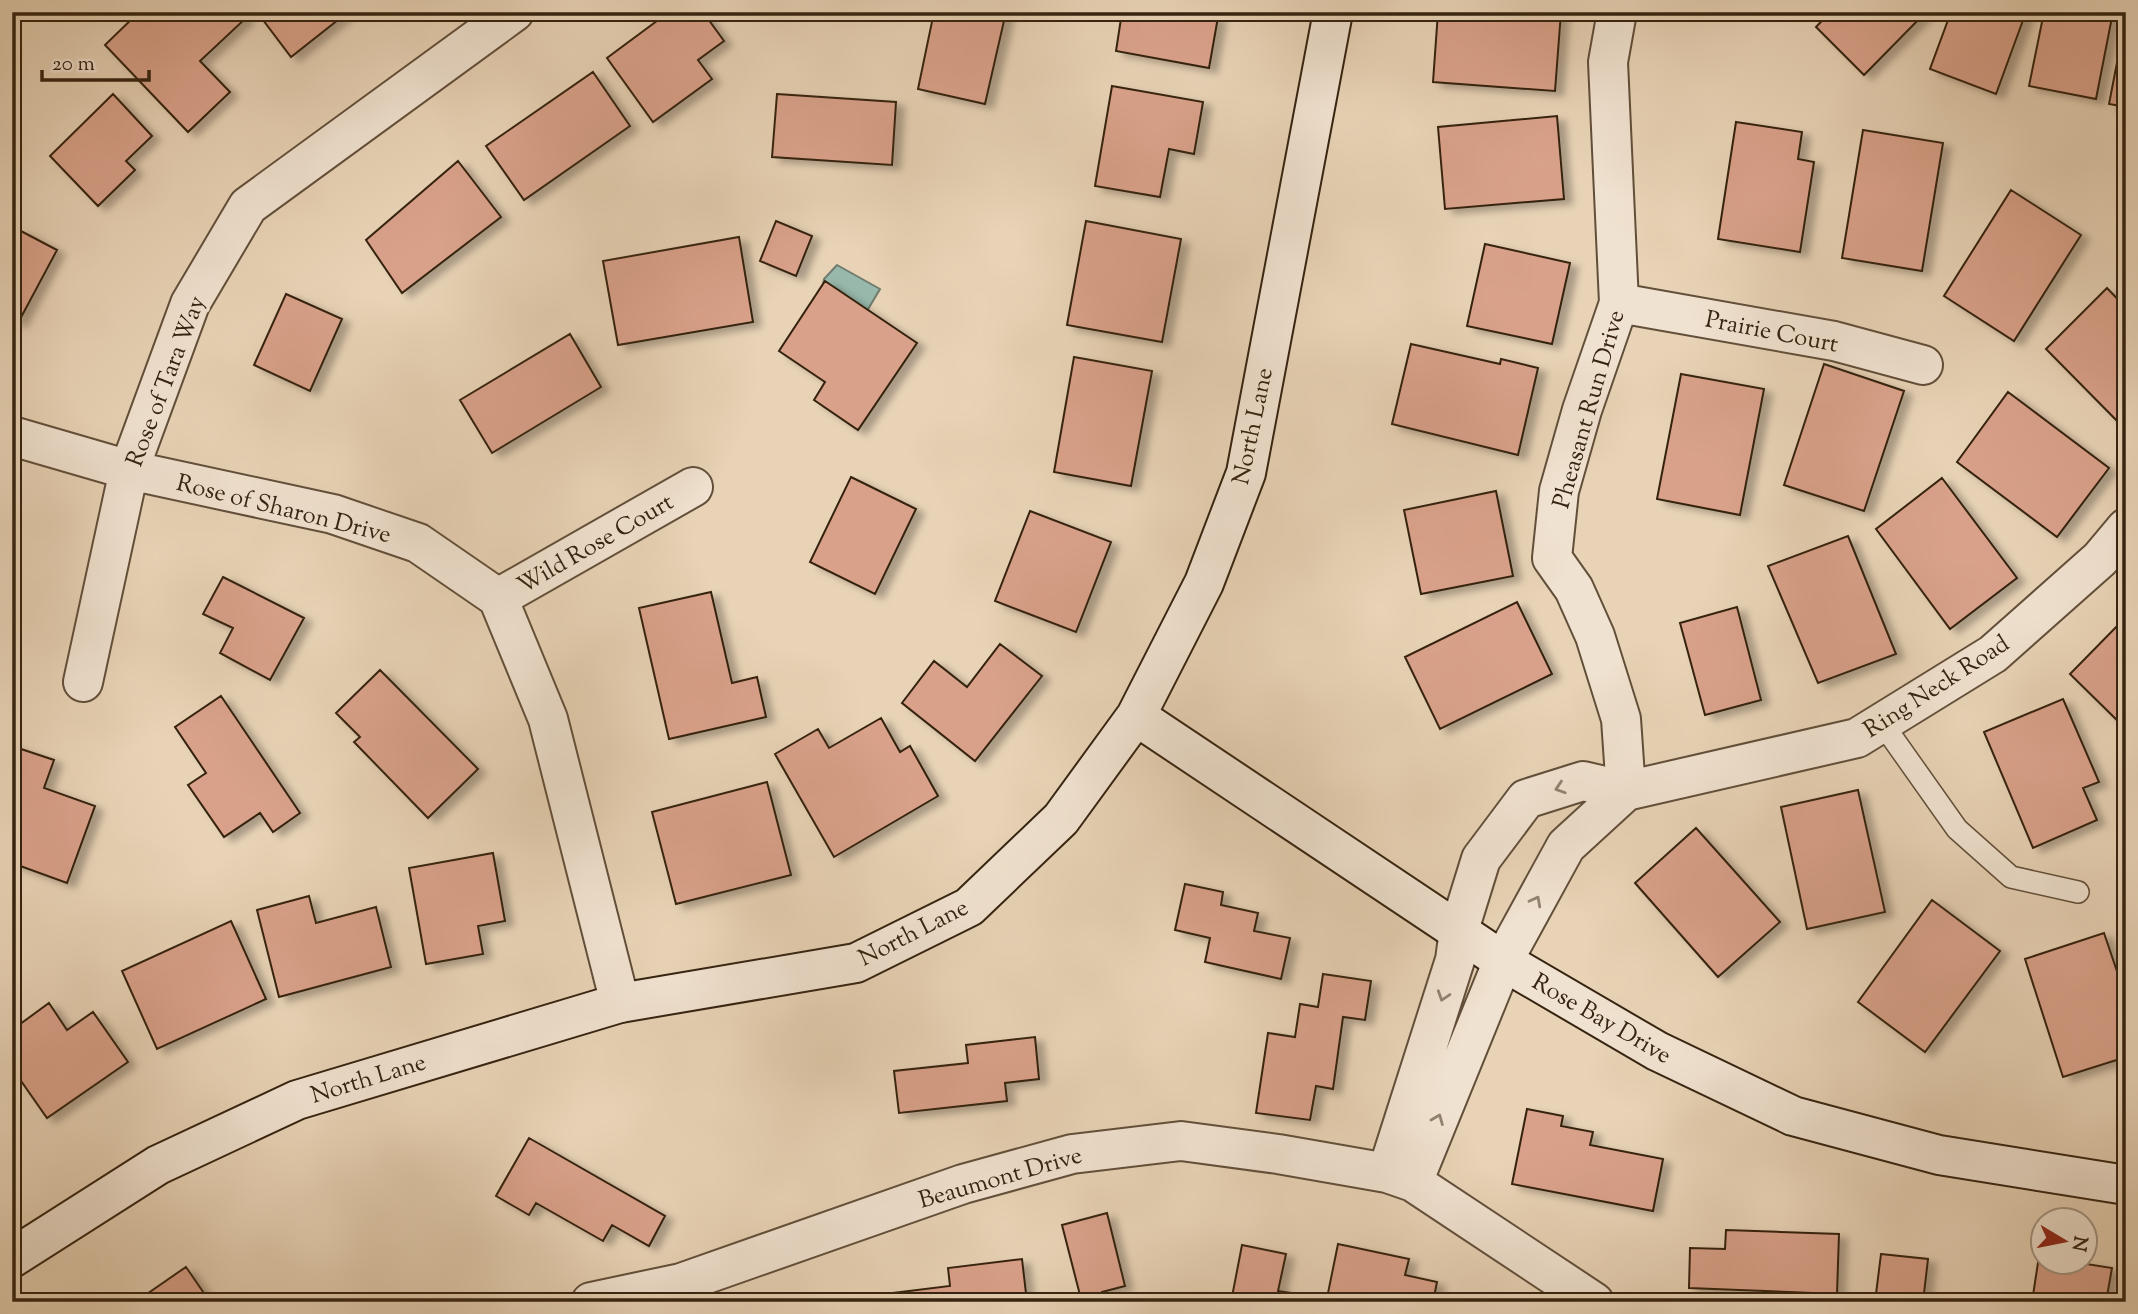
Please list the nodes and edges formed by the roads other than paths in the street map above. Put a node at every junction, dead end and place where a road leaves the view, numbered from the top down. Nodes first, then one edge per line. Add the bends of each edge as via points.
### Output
1 (1333, 12) edge
2 (1617, 12) edge
3 (494, 18) edge
4 (1619, 303) junction
5 (1923, 365) dead end
6 (12, 436) edge
7 (130, 470) junction
8 (693, 487) dead end
9 (2126, 528) edge
10 (498, 598) junction
11 (83, 682) dead end
12 (1136, 716) junction
13 (1882, 723) junction
14 (1626, 791) junction
15 (2078, 892) dead end
16 (1458, 930) junction
17 (1503, 961) junction
18 (620, 1003) junction
19 (1400, 1177) junction
20 (2126, 1185) edge
21 (12, 1258) edge
22 (682, 1292) edge
23 (591, 1302) edge
24 (1594, 1302) edge

1 - 12 street, North Lane via 1246,473 1204,583
2 - 4 street, Pheasant Run Drive via 1608,62
3 - 7 street, Rose of Tara Way via 248,206 190,304
4 - 5 street, Prairie Court via 1834,341
4 - 14 street, Pheasant Run Drive via 1559,491 1552,558 1574,589 1595,636 1621,719
6 - 7 street, Rose of Sharon Drive
7 - 10 street, Rose of Sharon Drive via 333,514 418,543
7 - 11 street, Rose of Tara Way
8 - 10 street, Wild Rose Court
9 - 13 street, Ring Neck Road via 2100,559 1993,654
10 - 18 street via 548,719
12 - 16 street, Rose Bay Drive
12 - 18 street, North Lane via 1061,819 969,906 856,963
13 - 14 street, Ring Neck Road via 1857,738
13 - 15 lane via 1957,829 2011,877
14 -> 16 street, Ring Neck Road via 1583,781 1526,799 1480,859
17 -> 14 street, Ring Neck Road via 1566,846
16 - 17 street, Rose Bay Drive
16 -> 19 street, Ring Neck Road via 1455,960
19 -> 17 street, Ring Neck Road
17 - 20 street, Rose Bay Drive via 1657,1051 1793,1116 1939,1155
18 - 21 street, North Lane via 297,1100 158,1165
19 - 22 street, Beaumont Drive via 1181,1141 1072,1154 963,1184
19 - 24 street, Beaumont Drive
22 - 23 street, Beaumont Drive

